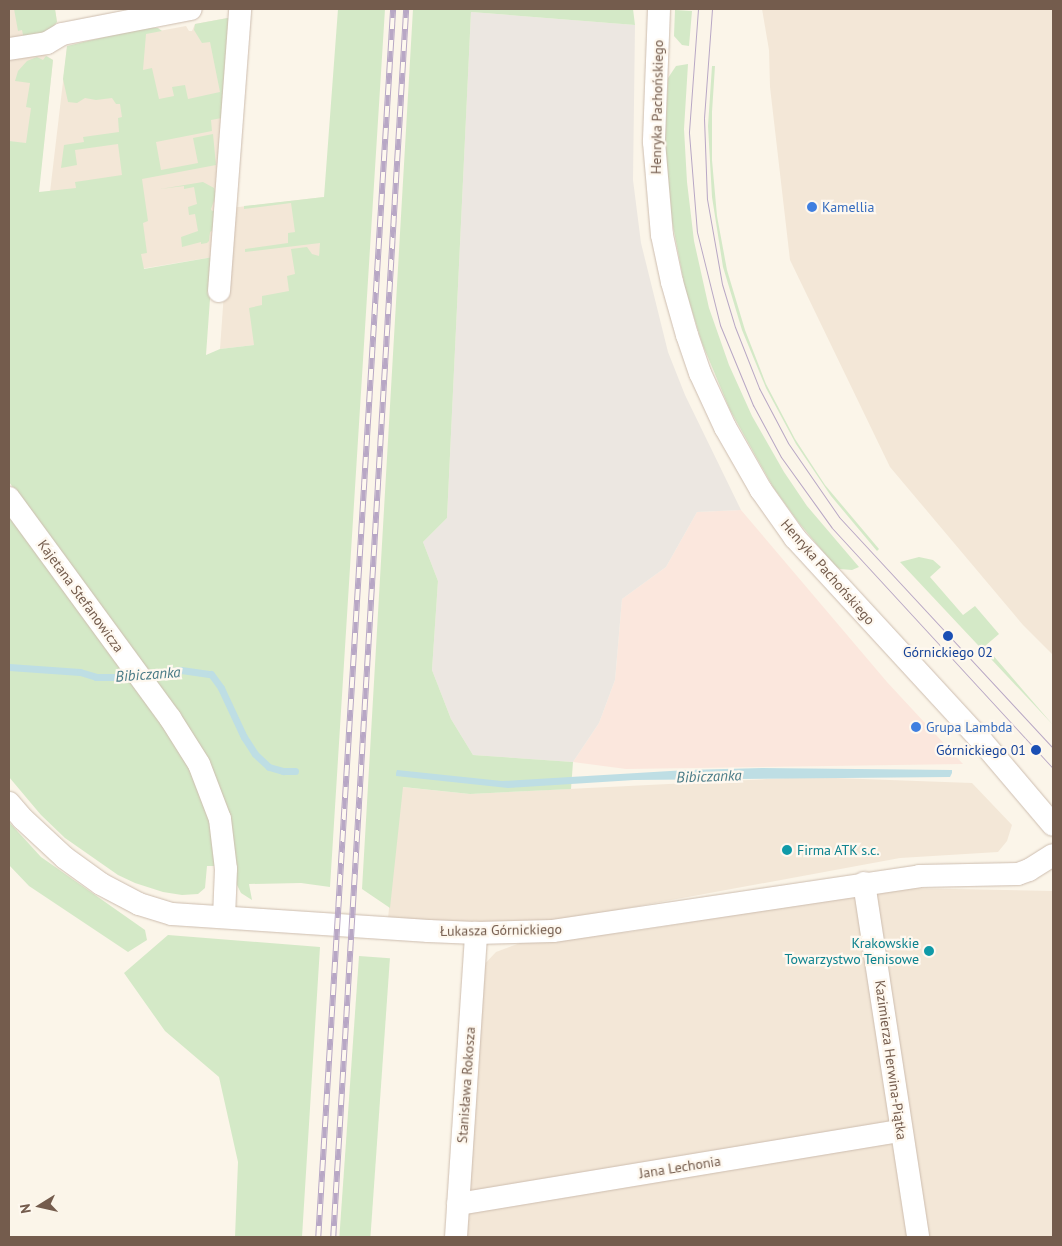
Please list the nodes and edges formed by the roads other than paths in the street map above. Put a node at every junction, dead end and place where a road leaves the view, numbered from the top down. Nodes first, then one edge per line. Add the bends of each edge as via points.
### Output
1 (191, 9) edge
2 (240, 9) edge
3 (659, 9) edge
4 (9, 49) edge
5 (219, 291) dead end
6 (9, 498) edge
7 (9, 803) edge
8 (1053, 824) edge
9 (1053, 855) edge
10 (864, 884) junction
11 (224, 916) junction
12 (476, 933) junction
13 (901, 1131) junction
14 (458, 1204) junction
15 (456, 1237) edge
16 (918, 1237) edge

1 - 4 street via 62,34 47,43
2 - 5 street
3 - 8 street, Henryka Pachońskiego via 654,142 661,226 684,326 700,373 725,427 756,482 795,538 981,740
6 - 11 street, Kajetana Stefanowicza via 177,728 199,764 218,812 224,847
7 - 11 street, Łukasza Górnickiego via 65,858 101,884 140,904 172,914
9 - 10 street, Łukasza Górnickiego via 1018,874 918,876
10 - 12 street, Łukasza Górnickiego via 553,931
10 - 13 street, Kazimierza Herwina-Piątka
11 - 12 street, Łukasza Górnickiego
12 - 14 street, Stanisława Rokosza
13 - 14 street, Jana Lechonia
13 - 16 street, Kazimierza Herwina-Piątka
14 - 15 street, Stanisława Rokosza

